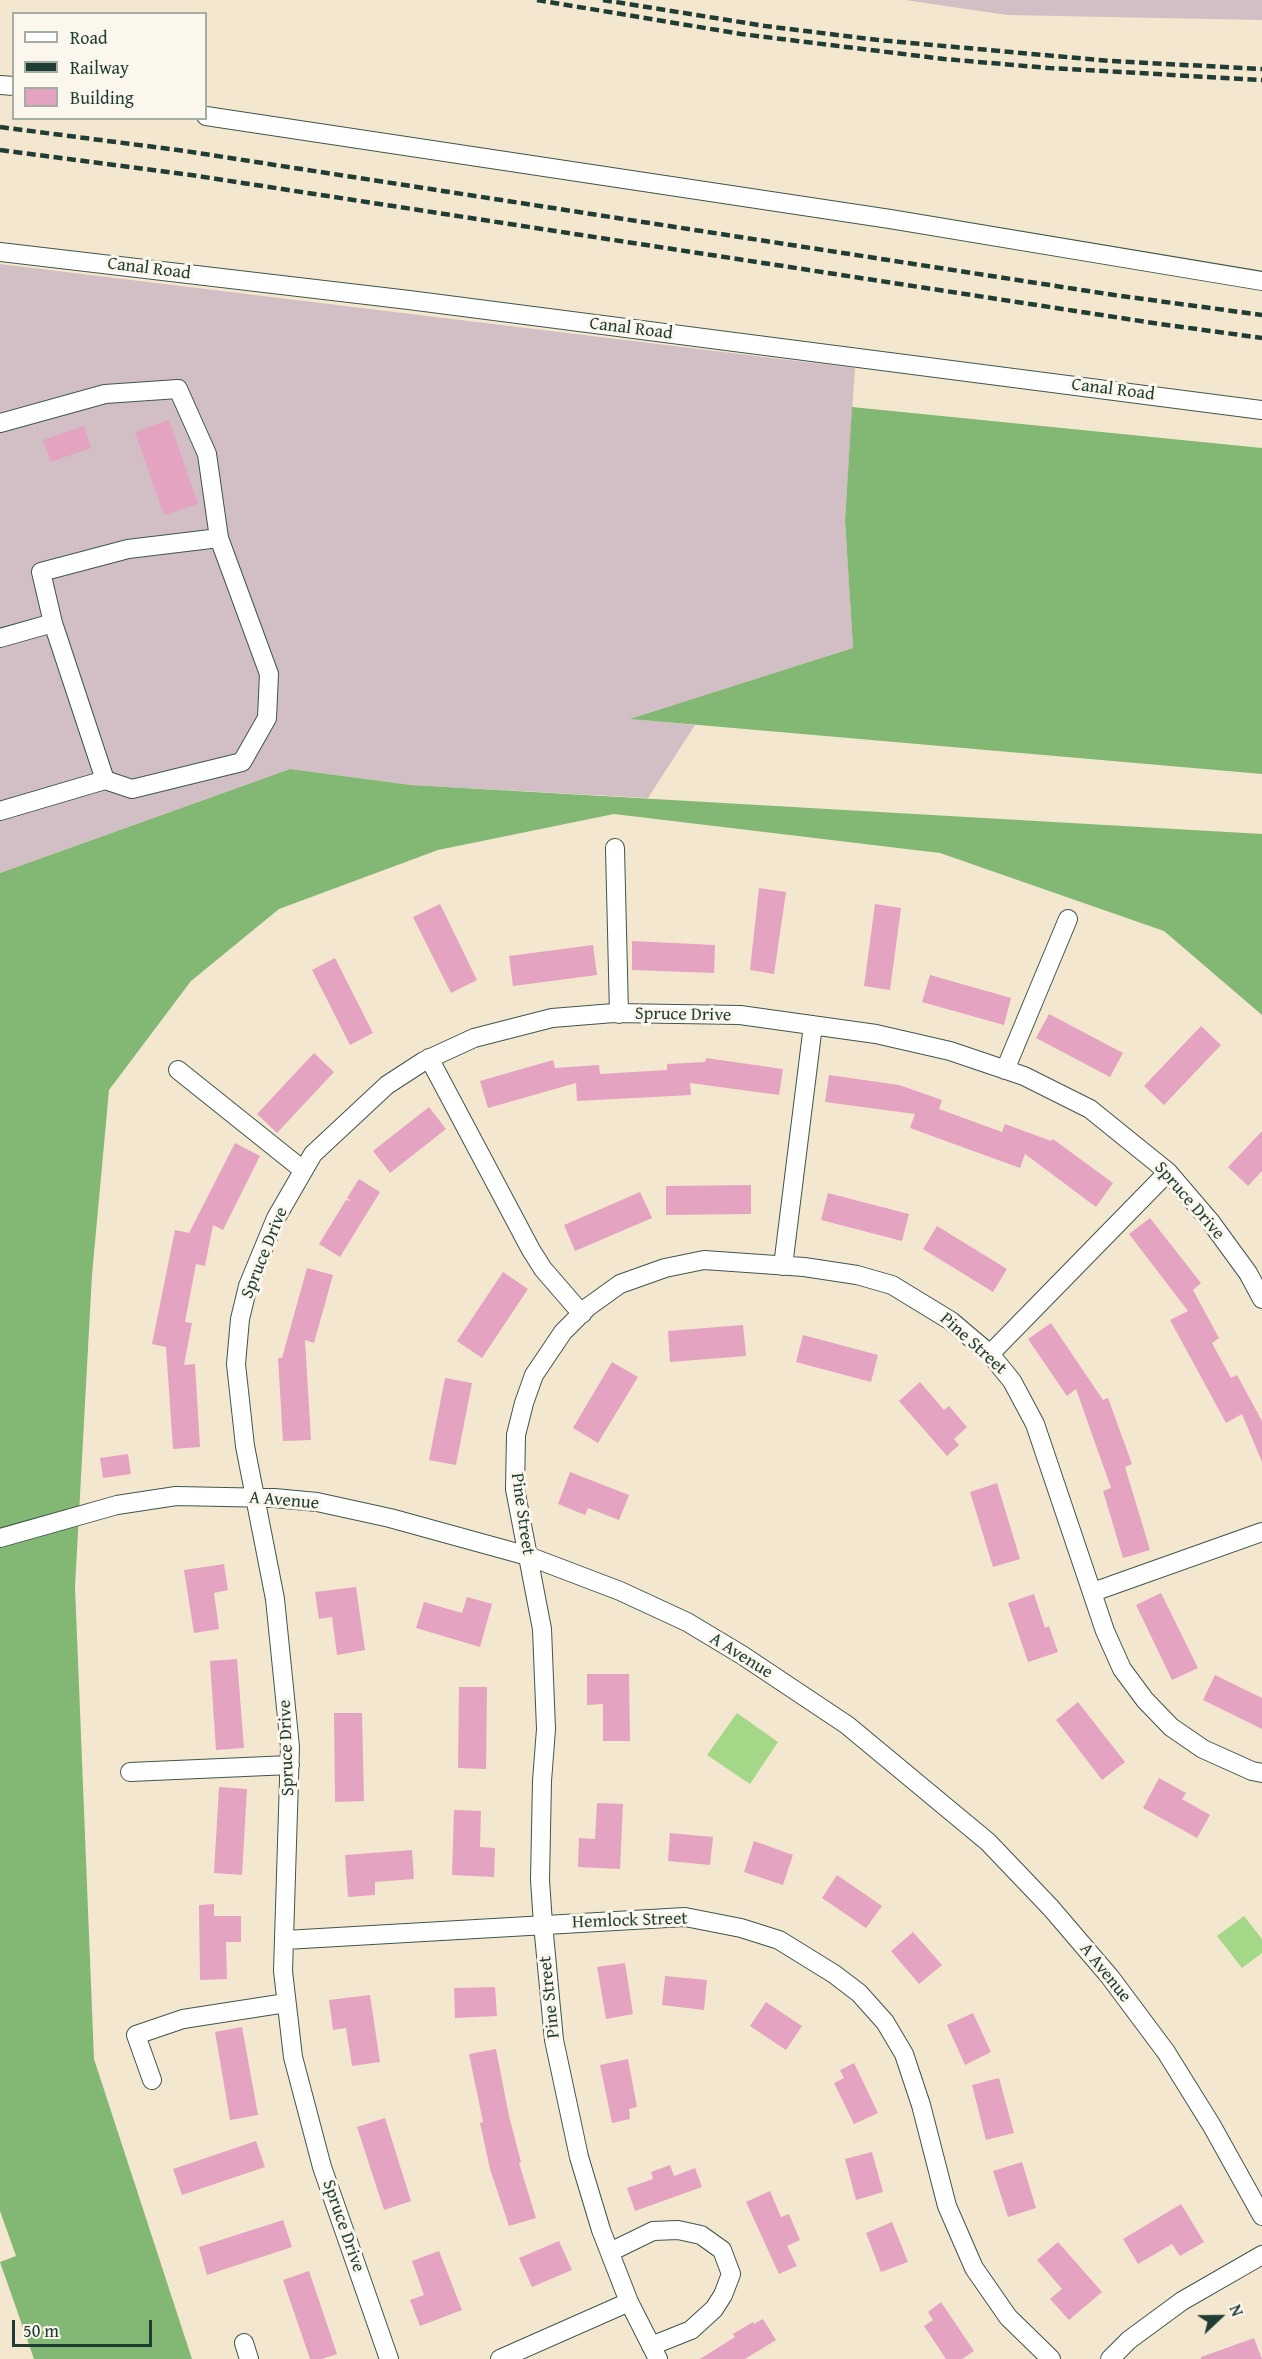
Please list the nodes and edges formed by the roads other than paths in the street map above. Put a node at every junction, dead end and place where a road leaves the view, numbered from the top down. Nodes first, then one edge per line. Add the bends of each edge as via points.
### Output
1 (207, 116) edge
2 (0, 252) edge
3 (1262, 281) edge
4 (1262, 410) edge
5 (0, 423) edge
6 (219, 538) junction
7 (53, 624) junction
8 (0, 638) edge
9 (105, 780) junction
10 (0, 811) edge
11 (615, 848) dead end
12 (1068, 919) dead end
13 (619, 1014) junction
14 (813, 1025) junction
15 (429, 1058) junction
16 (178, 1070) dead end
17 (1005, 1070) junction
18 (303, 1170) junction
19 (1168, 1172) junction
20 (783, 1266) junction
21 (1262, 1299) edge
22 (582, 1314) junction
23 (990, 1354) junction
24 (255, 1497) junction
25 (1262, 1532) edge
26 (0, 1538) edge
27 (528, 1556) junction
28 (1093, 1592) junction
29 (290, 1765) junction
30 (130, 1772) dead end
31 (1262, 1773) edge
32 (543, 1924) junction
33 (285, 1940) junction
34 (286, 2003) junction
35 (152, 2080) dead end
36 (1262, 2216) edge
37 (610, 2252) junction
38 (1262, 2255) edge
39 (629, 2302) junction
40 (655, 2353) edge
41 (382, 2357) edge
42 (500, 2359) edge
43 (1051, 2359) edge
44 (1110, 2359) edge

1 - 3 street via 890,219
2 - 4 street, Canal Road via 398,298
5 - 6 street via 105,394 178,389 207,454
6 - 7 street via 128,549 40,572
6 - 9 street via 269,674 267,718 242,762 132,789
7 - 8 street
7 - 9 street
9 - 10 street
11 - 13 street
12 - 17 street
13 - 14 street, Spruce Drive via 740,1015
13 - 15 street, Spruce Drive via 552,1018 474,1038
14 - 17 street, Spruce Drive via 876,1034
14 - 20 street
15 - 18 street, Spruce Drive via 387,1085 313,1154
15 - 22 street via 531,1250
16 - 18 street
17 - 19 street, Spruce Drive via 1090,1109
18 - 24 street, Spruce Drive via 276,1218 240,1319 236,1364
19 - 21 street, Spruce Drive via 1210,1221
19 - 23 street
20 - 22 street, Pine Street via 704,1260 665,1268 620,1284
20 - 23 street, Pine Street via 857,1275 892,1285 951,1321
22 - 27 street, Pine Street via 563,1332 534,1375 516,1435 515,1489
23 - 28 street, Pine Street via 1012,1381 1035,1424
24 - 26 street, A Avenue via 152,1499
24 - 27 street, A Avenue via 317,1502
24 - 29 street, Spruce Drive via 275,1599
25 - 28 street
27 - 32 street, Pine Street via 543,1629
27 - 36 street, A Avenue via 620,1591 687,1622 742,1655 847,1725 988,1842 1110,1977 1152,2033 1212,2126
28 - 31 street, Pine Street via 1122,1669 1145,1700 1172,1727 1203,1749
29 - 30 street
29 - 33 street, Spruce Drive
32 - 33 street, Hemlock Street
32 - 37 street, Pine Street via 554,2040 579,2157
32 - 43 street, Hemlock Street via 686,1917 741,1928 780,1940 859,1993 885,2022 904,2054 947,2206 974,2268 1008,2317
33 - 34 street, Spruce Drive
34 - 35 street via 183,2019 136,2035
34 - 41 street, Spruce Drive via 293,2057 322,2167
37 - 39 street, Pine Street
37 - 40 street via 653,2231 678,2230 701,2235 722,2250 731,2274 714,2309 691,2330
38 - 44 street via 1182,2301
39 - 40 street, Pine Street
39 - 42 street

